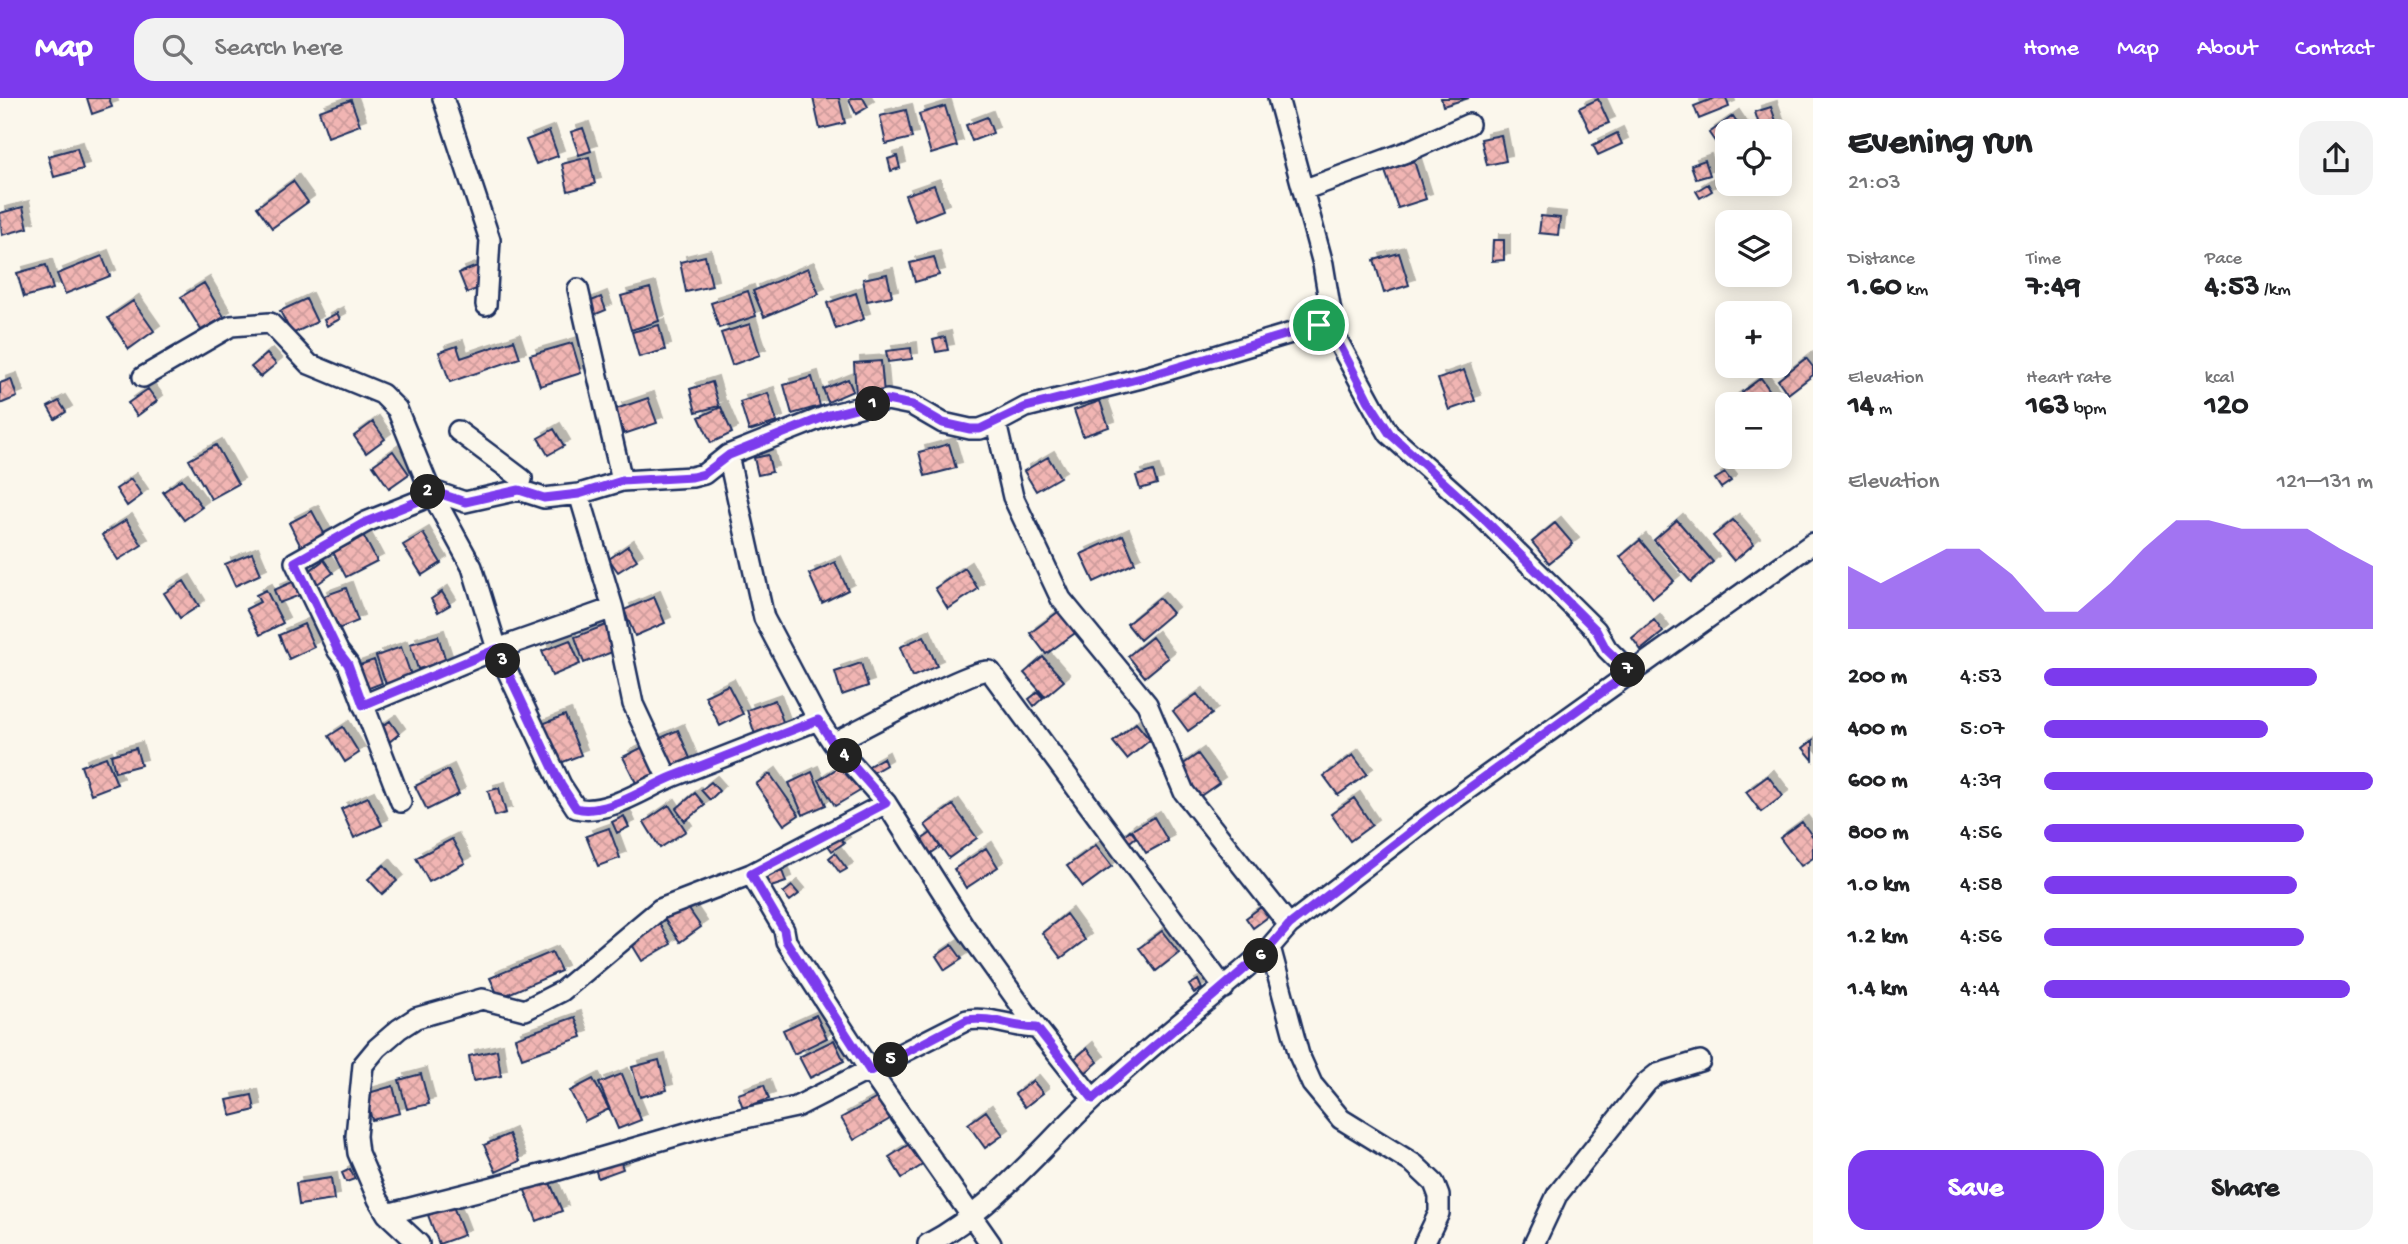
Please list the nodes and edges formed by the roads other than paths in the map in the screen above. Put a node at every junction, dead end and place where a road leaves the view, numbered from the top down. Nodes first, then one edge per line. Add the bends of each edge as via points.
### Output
1 (443, 98) edge
2 (1278, 98) edge
3 (1469, 124) dead end
4 (1303, 190) junction
5 (578, 289) dead end
6 (486, 304) dead end
7 (1335, 337) junction
8 (143, 377) dead end
9 (996, 423) junction
10 (458, 431) dead end
11 (729, 455) junction
12 (622, 481) junction
13 (429, 490) junction
14 (519, 490) junction
15 (579, 494) junction
16 (1813, 542) edge
17 (613, 608) junction
18 (497, 649) junction
19 (1630, 672) junction
20 (363, 705) junction
21 (818, 720) junction
22 (833, 743) junction
23 (668, 779) junction
24 (401, 802) dead end
25 (886, 803) junction
26 (751, 874) junction
27 (1289, 925) junction
28 (1270, 947) junction
29 (1224, 988) junction
30 (1037, 1028) junction
31 (1700, 1061) dead end
32 (870, 1071) junction
33 (1093, 1099) junction
34 (387, 1214) junction
35 (972, 1215) junction
36 (419, 1244) edge
37 (928, 1244) edge
38 (991, 1244) edge
39 (1424, 1244) edge
40 (1534, 1244) edge

1 - 6 street via 490,240
2 - 4 street
3 - 4 street
4 - 7 street via 1323,264
5 - 12 street
7 - 9 street via 1328,322 1026,407
7 - 19 street via 1390,434 1596,630 1606,649
8 - 13 street via 230,326 270,323 310,364 382,394 397,409
9 - 11 street via 970,429 943,423 903,401 887,400 829,415
9 - 27 street via 1013,497 1061,599 1147,704 1184,792
10 - 14 street via 522,479
11 - 12 street via 704,474 692,477
11 - 21 street via 764,618
12 - 15 street
13 - 14 street via 465,502
13 - 18 street via 472,568
13 - 20 street via 421,500 366,522 295,562 348,664
14 - 15 street via 544,498
15 - 17 street
16 - 19 street
17 - 18 street
17 - 23 street via 633,705
18 - 20 street
18 - 23 street via 576,808 600,807
19 - 27 street
20 - 24 street
21 - 22 street
21 - 23 street
22 - 25 street
22 - 29 street via 963,678 990,671
25 - 26 street
25 - 30 street via 964,926
26 - 32 street via 786,941
26 - 34 street via 660,909 562,991 524,1010 482,999 416,1018 377,1048 360,1075 356,1136 358,1153
27 - 28 street
28 - 29 street
28 - 39 street via 1299,1055 1312,1084 1341,1119 1414,1164 1434,1183 1439,1213
29 - 33 street
30 - 32 street via 1019,1028 983,1017 967,1020
30 - 33 street
31 - 40 street via 1657,1074 1647,1082 1557,1195
32 - 34 street via 796,1108 717,1124
32 - 35 street
33 - 35 street
34 - 36 street
35 - 37 street
35 - 38 street

